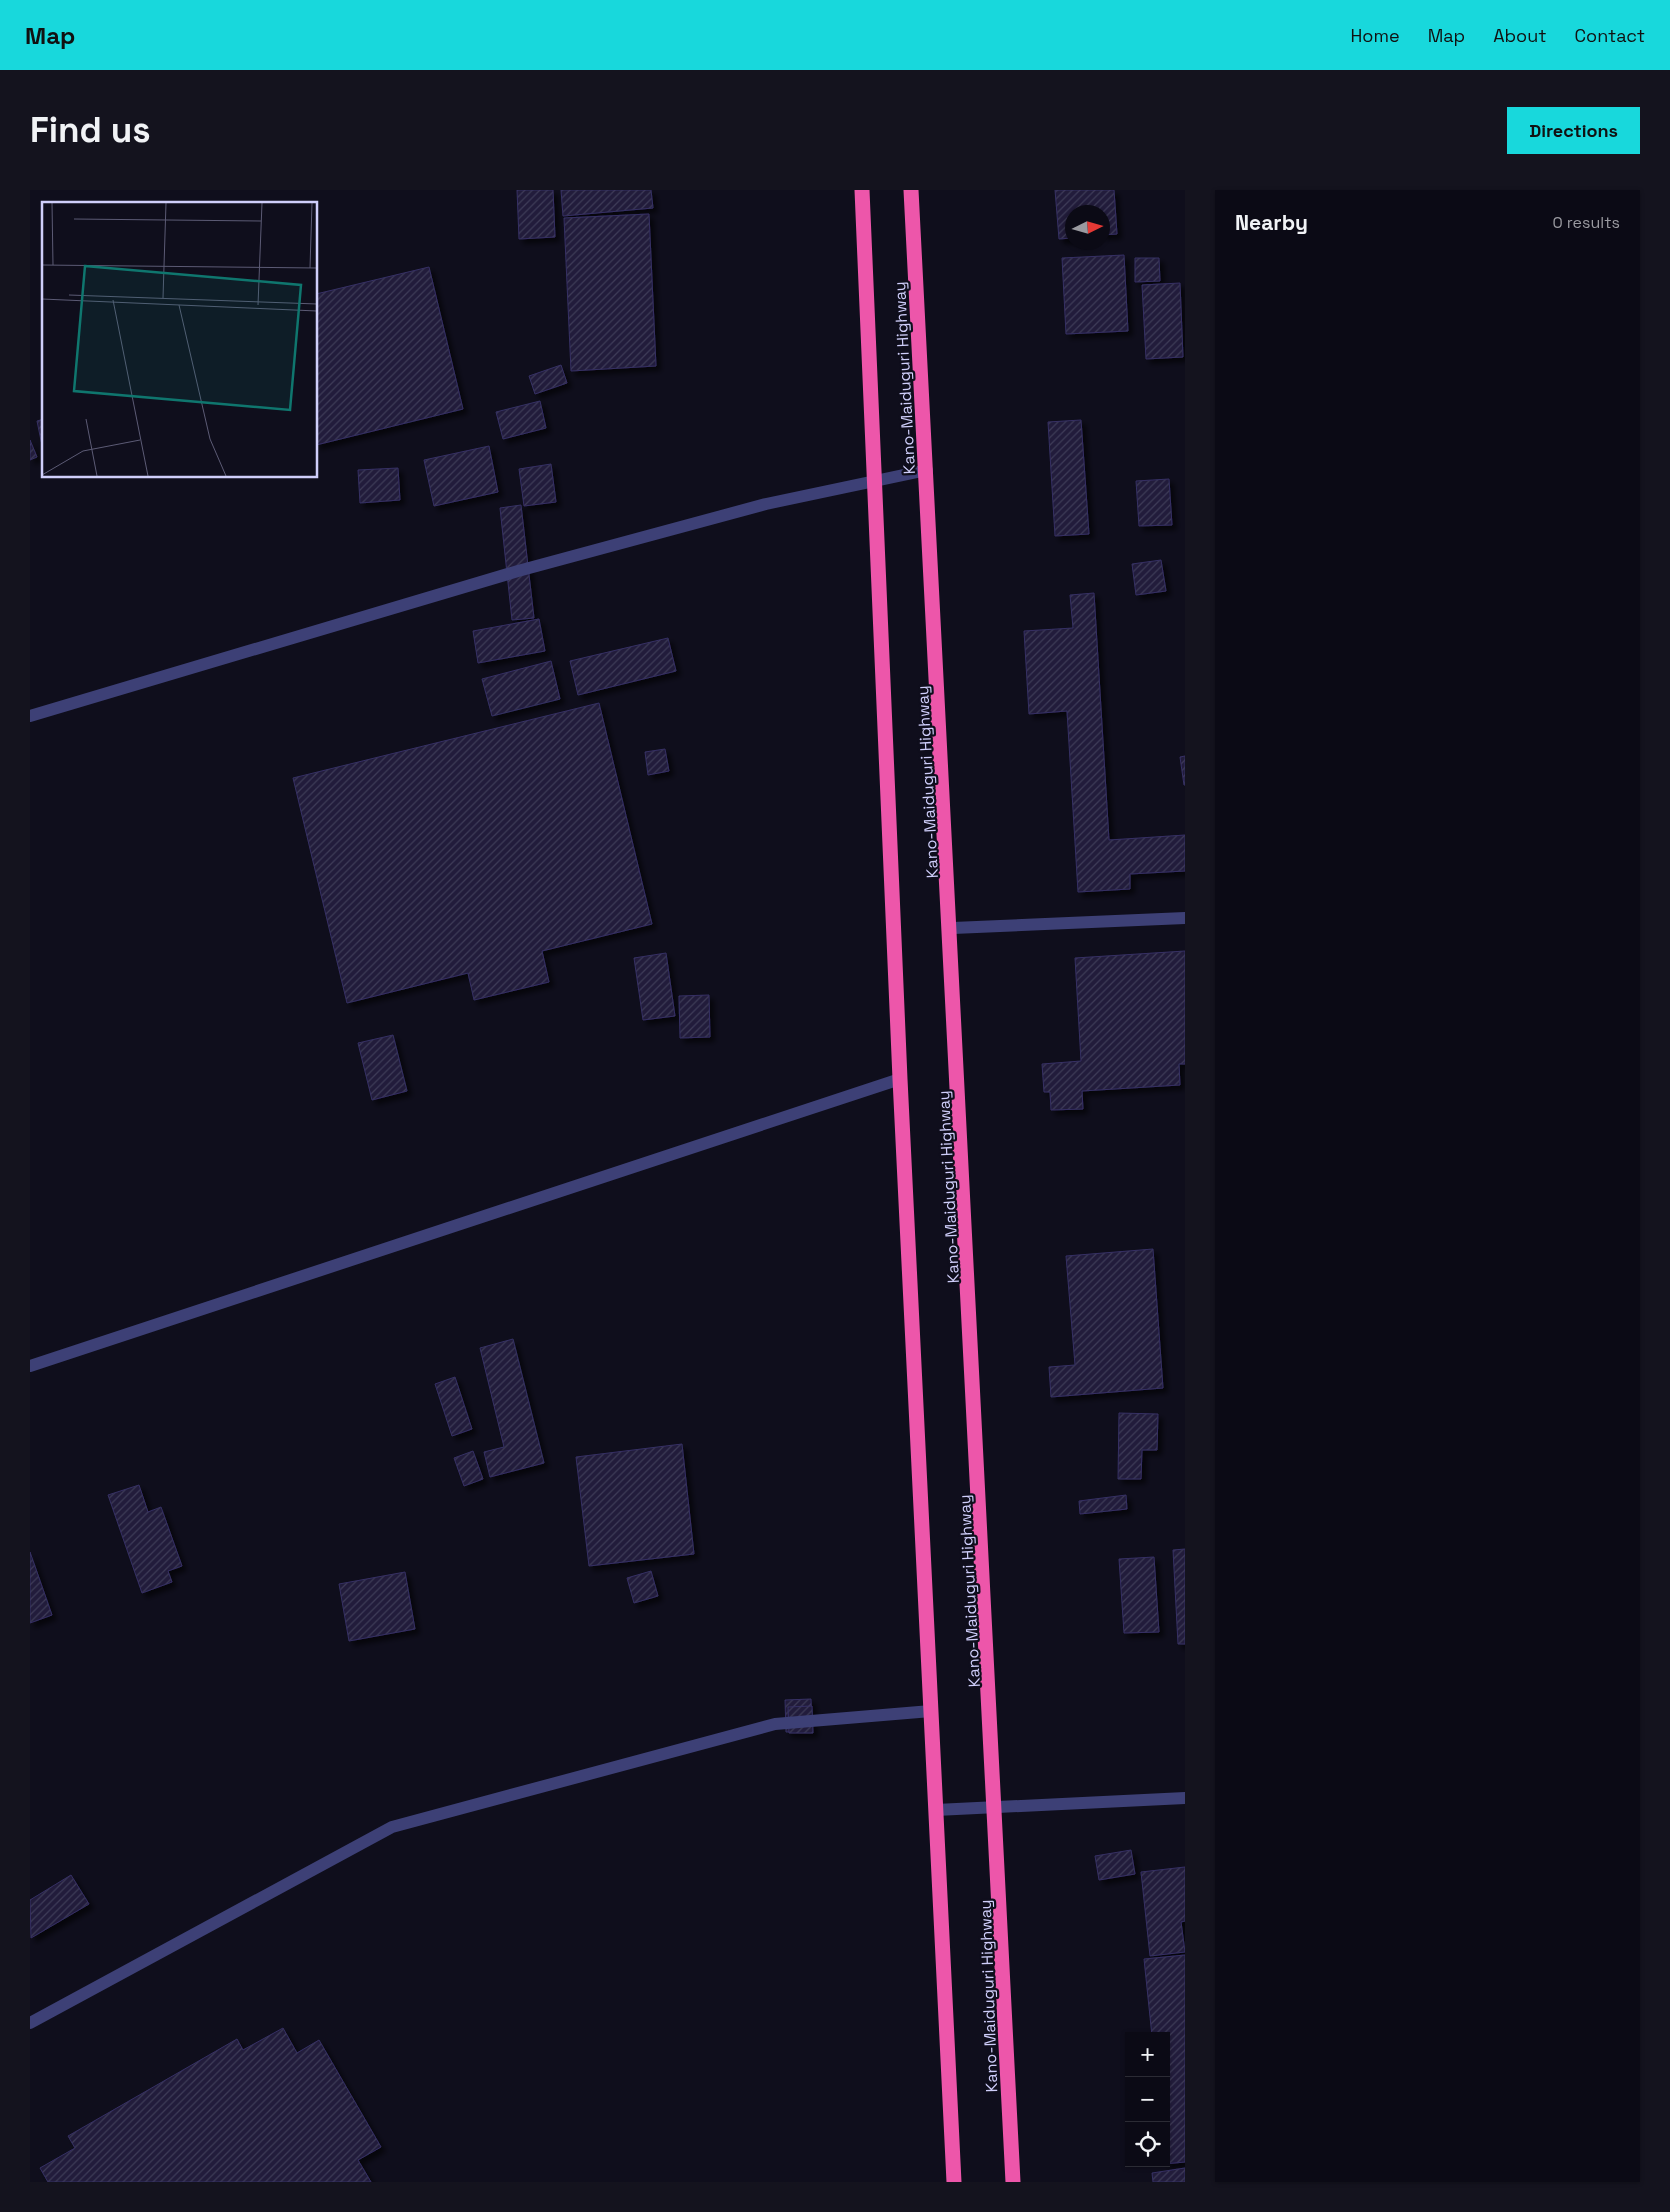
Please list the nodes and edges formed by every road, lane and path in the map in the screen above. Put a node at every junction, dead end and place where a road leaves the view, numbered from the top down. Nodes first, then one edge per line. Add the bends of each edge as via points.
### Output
1 (862, 190) edge
2 (911, 190) edge
3 (927, 470) junction
4 (875, 479) junction
5 (30, 716) edge
6 (1185, 918) edge
7 (953, 928) junction
8 (900, 1079) junction
9 (30, 1366) edge
10 (931, 1711) junction
11 (1185, 1798) edge
12 (997, 1808) junction
13 (936, 1810) junction
14 (30, 2023) edge
15 (954, 2182) edge
16 (1014, 2182) edge

1 - 4 highway, Kano-Maiduguri Highway
2 - 3 highway, Kano-Maiduguri Highway
3 - 4 street
3 - 7 highway, Kano-Maiduguri Highway
4 - 5 street via 766,504 518,571
4 - 8 highway, Kano-Maiduguri Highway
6 - 7 street
7 - 12 highway, Kano-Maiduguri Highway
8 - 9 street
8 - 10 highway, Kano-Maiduguri Highway
10 - 13 highway, Kano-Maiduguri Highway
10 - 14 street via 775,1724 392,1827
11 - 12 street
12 - 13 street
12 - 16 highway, Kano-Maiduguri Highway
13 - 15 highway, Kano-Maiduguri Highway

